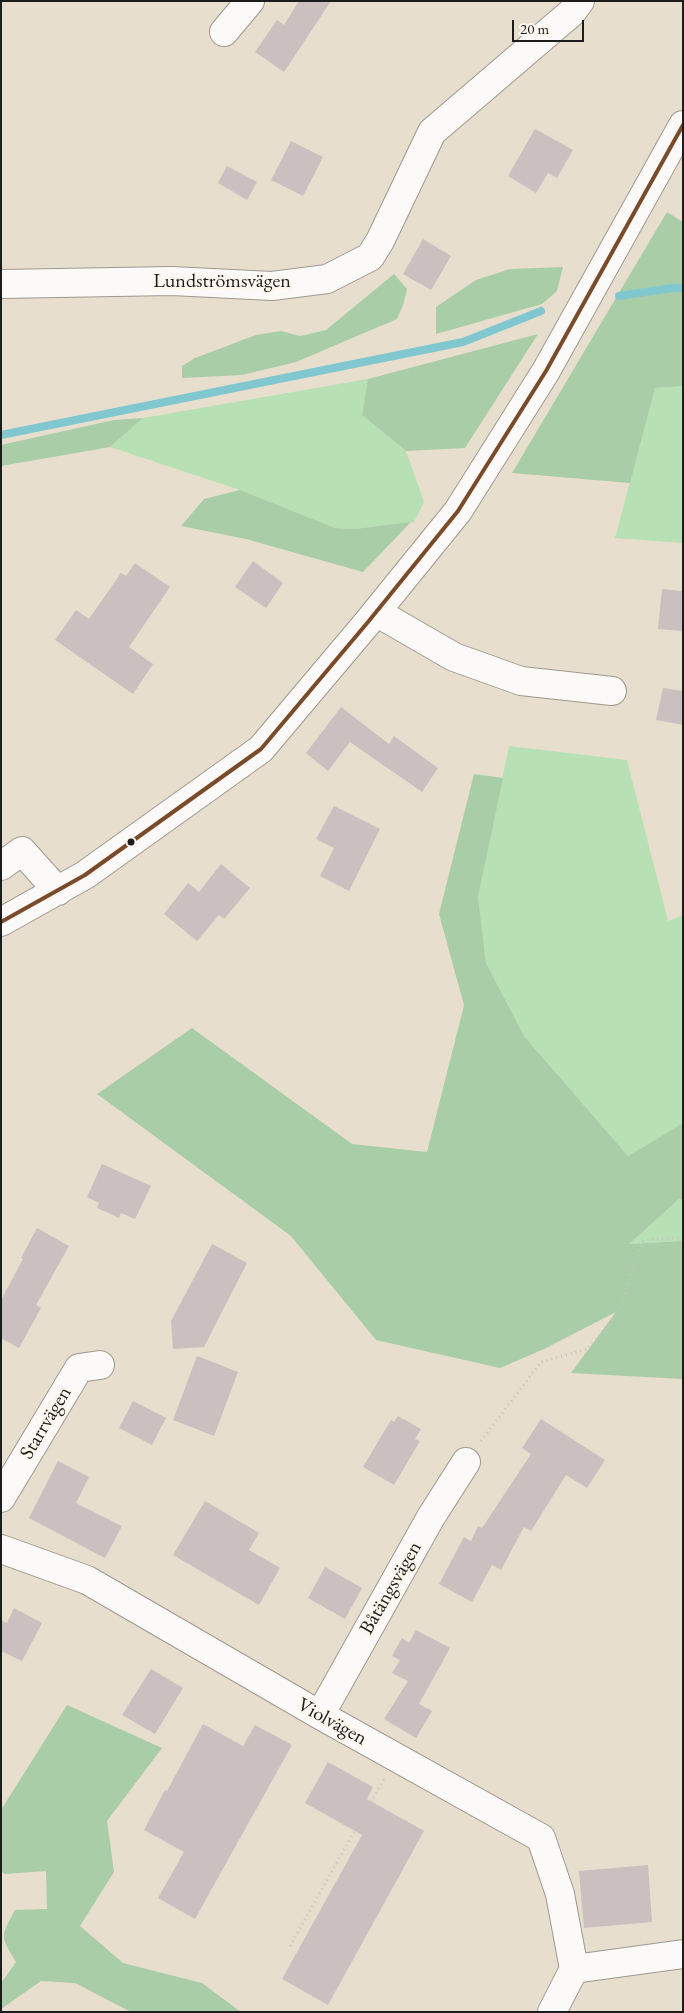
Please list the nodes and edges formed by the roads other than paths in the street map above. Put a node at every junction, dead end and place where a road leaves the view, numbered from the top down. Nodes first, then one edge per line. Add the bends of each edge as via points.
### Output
1 (250, 1) edge
2 (580, 1) edge
3 (224, 32) dead end
4 (683, 125) edge
5 (1, 284) edge
6 (376, 612) junction
7 (612, 691) dead end
8 (1, 866) edge
9 (58, 891) junction
10 (1, 922) edge
11 (100, 1365) dead end
12 (466, 1462) road end
13 (1, 1498) edge
14 (1, 1549) edge
15 (320, 1715) junction
16 (683, 1954) edge
17 (574, 1970) junction
18 (552, 2012) edge

1 - 3 street
2 - 5 street, Lundströmsvägen via 571,13 432,132 370,257 327,279 272,286 172,281
4 - 6 street via 546,371 458,510
6 - 7 street via 454,657 521,682
6 - 9 street via 261,749 85,876
8 - 9 street via 22,851
9 - 10 street
11 - 13 street, Starrvägen via 79,1368
12 - 15 street, Båtängsvägen
14 - 15 street, Violvägen via 87,1580
15 - 17 street, Violvägen via 541,1838 560,1894
16 - 17 street
17 - 18 street

